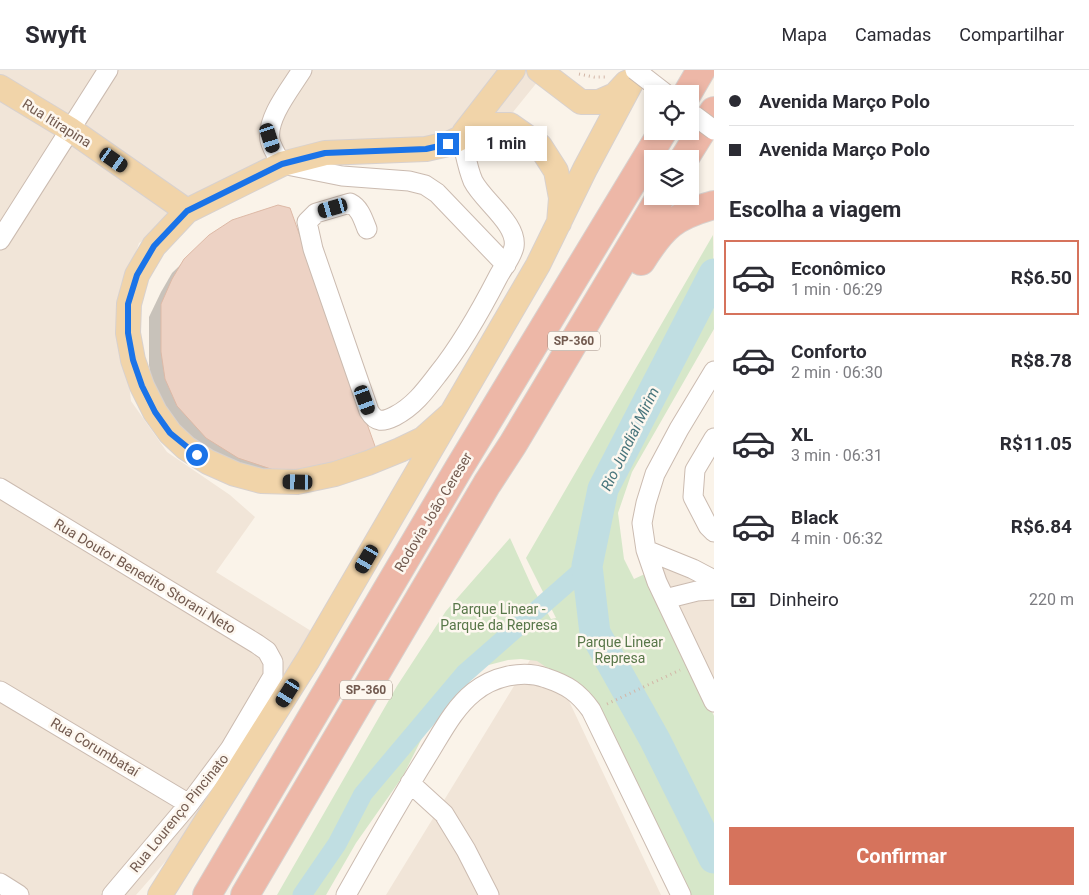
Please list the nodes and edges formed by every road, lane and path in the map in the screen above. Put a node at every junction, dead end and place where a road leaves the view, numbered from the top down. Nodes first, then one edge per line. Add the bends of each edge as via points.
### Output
1 (108, 70) edge
2 (302, 70) edge
3 (513, 70) edge
4 (539, 70) edge
5 (630, 72) edge
6 (575, 74) dead end
7 (677, 85) edge
8 (0, 87) edge
9 (699, 106) edge
10 (714, 111) edge
11 (71, 130) junction
12 (714, 130) edge
13 (462, 137) junction
14 (658, 140) edge
15 (690, 150) edge
16 (282, 164) junction
17 (655, 205) edge
18 (714, 205) edge
19 (187, 211) junction
20 (559, 223) junction
21 (368, 229) dead end
22 (0, 240) edge
23 (506, 265) junction
24 (714, 370) edge
25 (451, 414) junction
26 (714, 438) edge
27 (513, 444) junction
28 (0, 488) edge
29 (714, 532) edge
30 (646, 550) junction
31 (714, 580) edge
32 (714, 590) edge
33 (665, 599) junction
34 (678, 671) dead end
35 (273, 676) joint
36 (0, 690) edge
37 (714, 702) edge
38 (601, 707) dead end
39 (410, 783) junction
40 (190, 804) junction
41 (261, 868) junction
42 (0, 883) edge
43 (19, 895) edge
44 (112, 895) edge
45 (160, 895) edge
46 (207, 895) edge
47 (245, 895) edge
48 (250, 895) edge
49 (346, 895) edge
50 (489, 895) edge
51 (681, 895) edge

1 - 11 street
2 - 16 street via 270,125 270,138
3 - 13 main road
4 - 5 main road via 581,102 600,102 616,95
5 - 6 path via 594,77
5 - 7 street, bridge
5 - 20 main road
8 - 11 main road, Rua Itirapina
9 - 12 street, bridge
10 - 15 highway
11 - 19 main road, Rua Itirapina
11 - 22 street
13 - 16 main road via 426,149 325,153
13 - 20 main road via 488,125 510,125 540,146 556,171 561,198
13 - 23 street via 474,183 513,234 514,246
14 - 46 highway, Rodovia João Cereser / SP-360
16 - 19 main road
16 - 23 street via 342,176 425,184 438,193
17 - 27 highway, SP-360
18 - 27 highway via 671,222 660,232 590,342
19 - 25 main road via 154,246 137,275 128,304 128,333 142,386 155,412 186,448 235,474 261,481 298,482 368,464 423,439
20 - 25 main road
21 - 23 street via 356,206 350,203 316,213 307,222 316,258 369,411 380,421 388,420 416,402 453,354
24 - 30 street via 655,474 642,523
25 - 45 main road via 308,660
26 - 29 street via 695,470 693,497
27 - 41 highway, SP-360
28 - 35 street, Rua Doutor Benedito Storani Neto via 257,644 267,651 273,662
30 - 31 street
30 - 33 street
32 - 33 street
33 - 37 street
34 - 38 path
35 - 40 street, Rua Lourenço Pincinato via 230,748
36 - 40 street, Rua Corumbataí
39 - 49 street
39 - 50 street via 444,814
39 - 51 street via 458,708 474,692 500,679 524,674 561,683 582,697 591,710
40 - 44 street, Rua Lourenço Pincinato
41 - 47 highway, SP-360
41 - 48 highway
42 - 43 street

